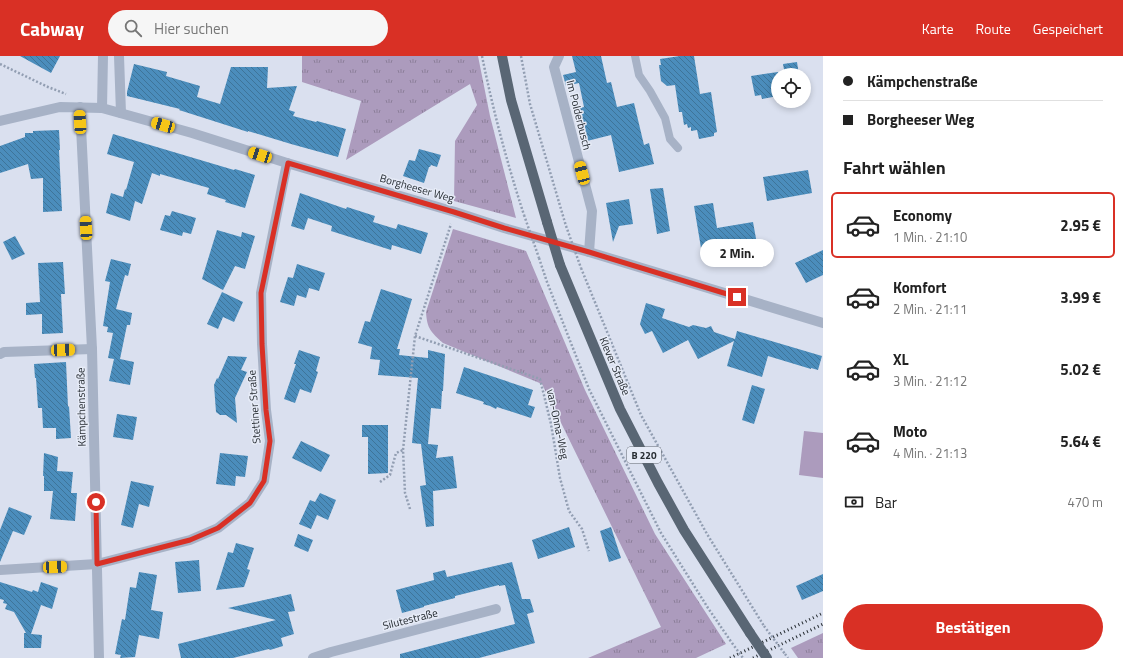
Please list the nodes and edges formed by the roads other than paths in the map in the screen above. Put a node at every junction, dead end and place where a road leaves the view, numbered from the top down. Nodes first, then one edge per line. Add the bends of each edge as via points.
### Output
1 (103, 56) edge
2 (119, 56) edge
3 (502, 56) edge
4 (559, 56) edge
5 (635, 56) edge
6 (80, 107) junction
7 (102, 108) junction
8 (121, 113) junction
9 (0, 120) edge
10 (678, 148) dead end
11 (288, 163) junction
12 (589, 252) junction
13 (823, 323) edge
14 (92, 349) junction
15 (0, 354) edge
16 (97, 564) junction
17 (0, 570) edge
18 (496, 609) dead end
19 (332, 655) edge
20 (99, 658) edge
21 (313, 658) edge
22 (767, 658) edge

1 - 7 street
2 - 8 street
3 - 22 main road, Klever Straße / B 220, bridge via 511,100 560,265 620,409 684,530
4 - 12 street, Im Polderbusch via 554,67 592,211
5 - 10 lane via 639,75 665,118 670,139
6 - 7 street, Borgheeser Weg
6 - 9 street, Borgheeser Weg via 60,107
6 - 14 street, Kämpchenstraße
7 - 8 street, Borgheeser Weg
8 - 11 street, Borgheeser Weg
11 - 12 street, Borgheeser Weg
11 - 16 street, Stettiner Straße via 261,293 266,410 270,441 264,481 250,503 218,528 190,540
12 - 13 street, Borgheeser Weg
14 - 15 street
14 - 16 street, Kämpchenstraße
16 - 17 street, Stettiner Straße
16 - 20 street, Kämpchenstraße
18 - 19 street, Silutestraße
19 - 21 street, Silutestraße

